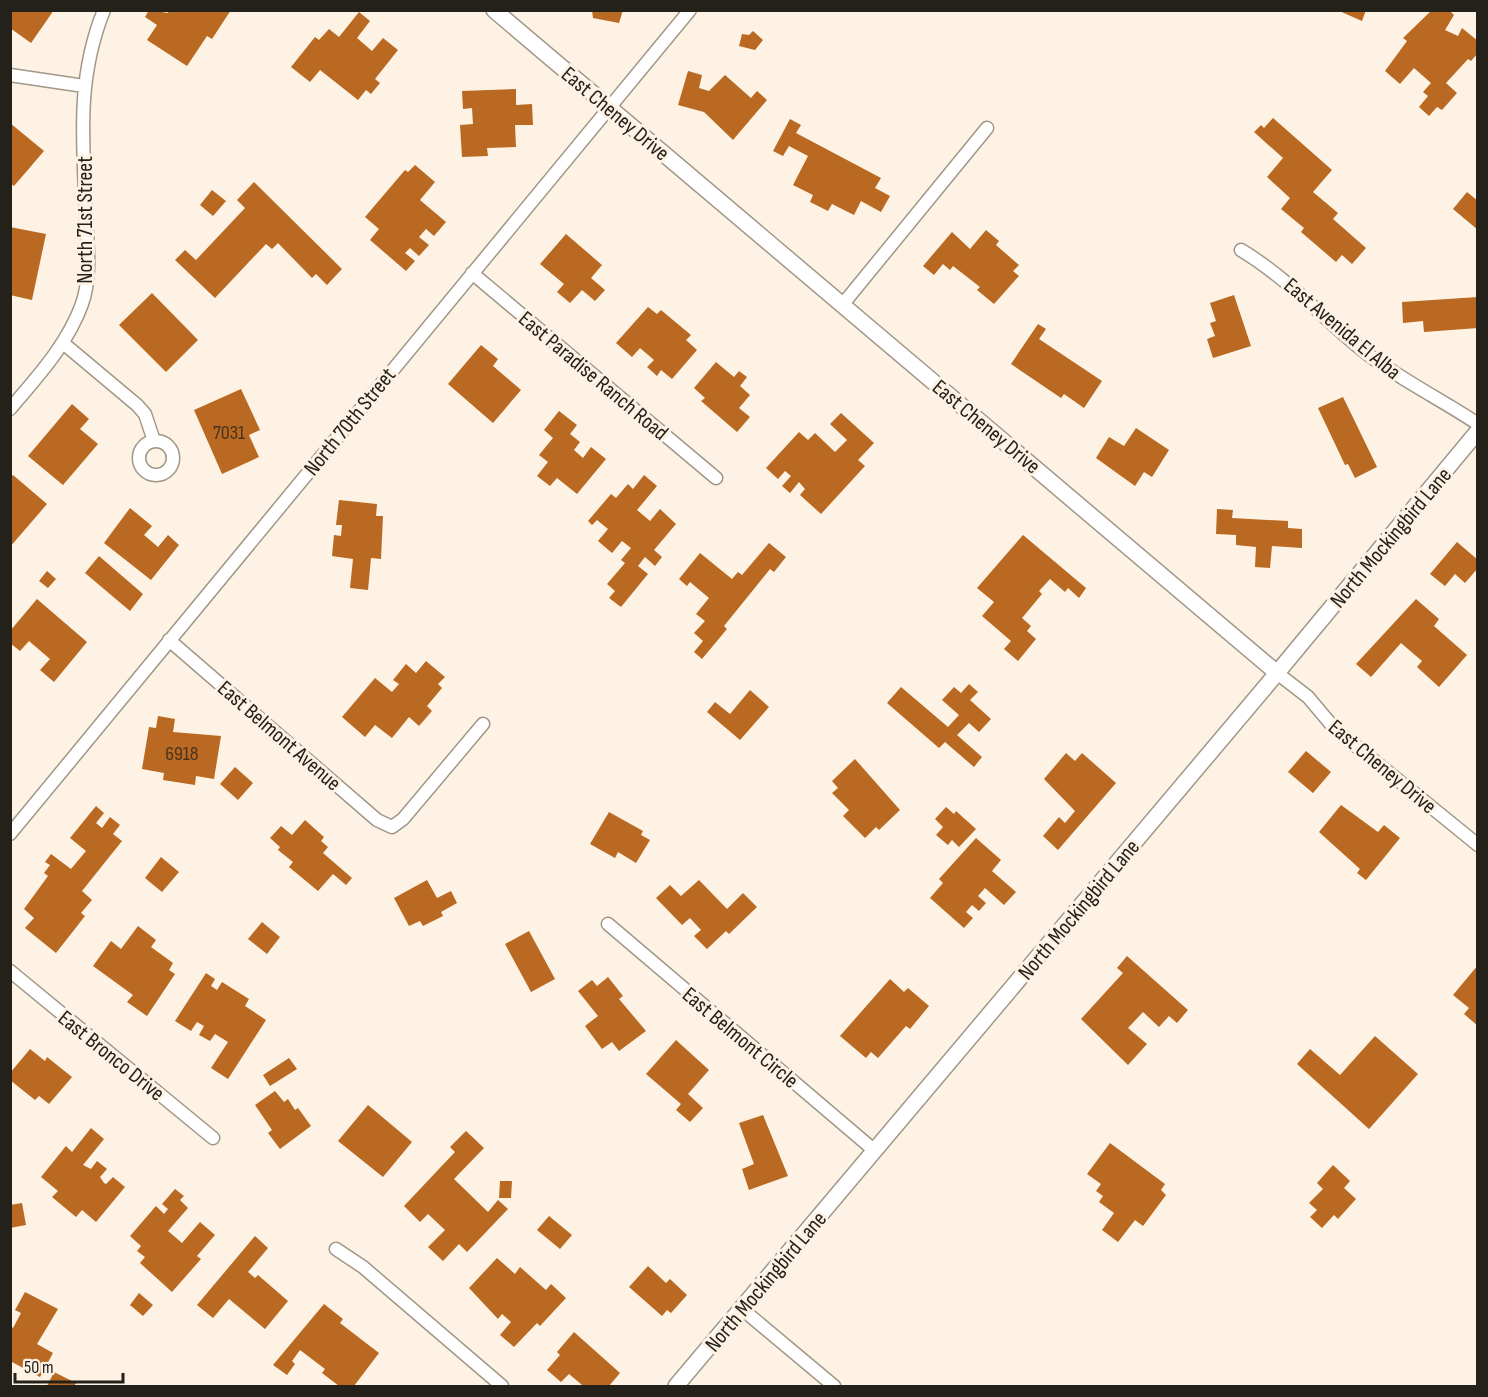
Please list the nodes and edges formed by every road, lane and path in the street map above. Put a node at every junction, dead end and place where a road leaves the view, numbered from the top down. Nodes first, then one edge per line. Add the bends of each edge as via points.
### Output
1 (104, 10) edge
2 (494, 10) edge
3 (690, 10) edge
4 (10, 75) edge
5 (84, 86) junction
6 (609, 108) junction
7 (987, 128) dead end
8 (1241, 250) dead end
9 (472, 273) junction
10 (843, 304) junction
11 (63, 343) junction
12 (10, 409) edge
13 (1478, 424) edge
14 (1478, 431) edge
15 (154, 441) dead end
16 (716, 478) dead end
17 (169, 640) junction
18 (1277, 673) junction
19 (483, 724) dead end
20 (10, 834) edge
21 (1478, 845) edge
22 (608, 924) dead end
23 (10, 972) edge
24 (213, 1138) dead end
25 (875, 1151) junction
26 (336, 1249) dead end
27 (742, 1309) junction
28 (502, 1386) edge
29 (676, 1386) edge
30 (834, 1386) edge

1 - 5 street, North 71st Street via 89,54
2 - 6 street, East Cheney Drive
3 - 6 street, North 70th Street
4 - 5 street
5 - 11 street, North 71st Street via 88,279 83,302
6 - 9 street, North 70th Street
6 - 10 street, East Cheney Drive
7 - 10 street
8 - 13 street, East Avenida El Alba via 1268,266 1389,371
9 - 16 street, East Paradise Ranch Road
9 - 17 street, North 70th Street
10 - 18 street, East Cheney Drive
11 - 12 street, North 71st Street
11 - 15 street via 137,405 145,414
14 - 18 street, North Mockingbird Lane
17 - 19 street, East Belmont Avenue via 377,819 392,827
17 - 20 street, North 70th Street
18 - 21 street, East Cheney Drive via 1308,697 1335,729
18 - 25 street, North Mockingbird Lane
22 - 25 street, East Belmont Circle
23 - 24 street, East Bronco Drive
25 - 27 street, North Mockingbird Lane
26 - 28 street via 363,1267
27 - 29 street, North Mockingbird Lane
27 - 30 street

